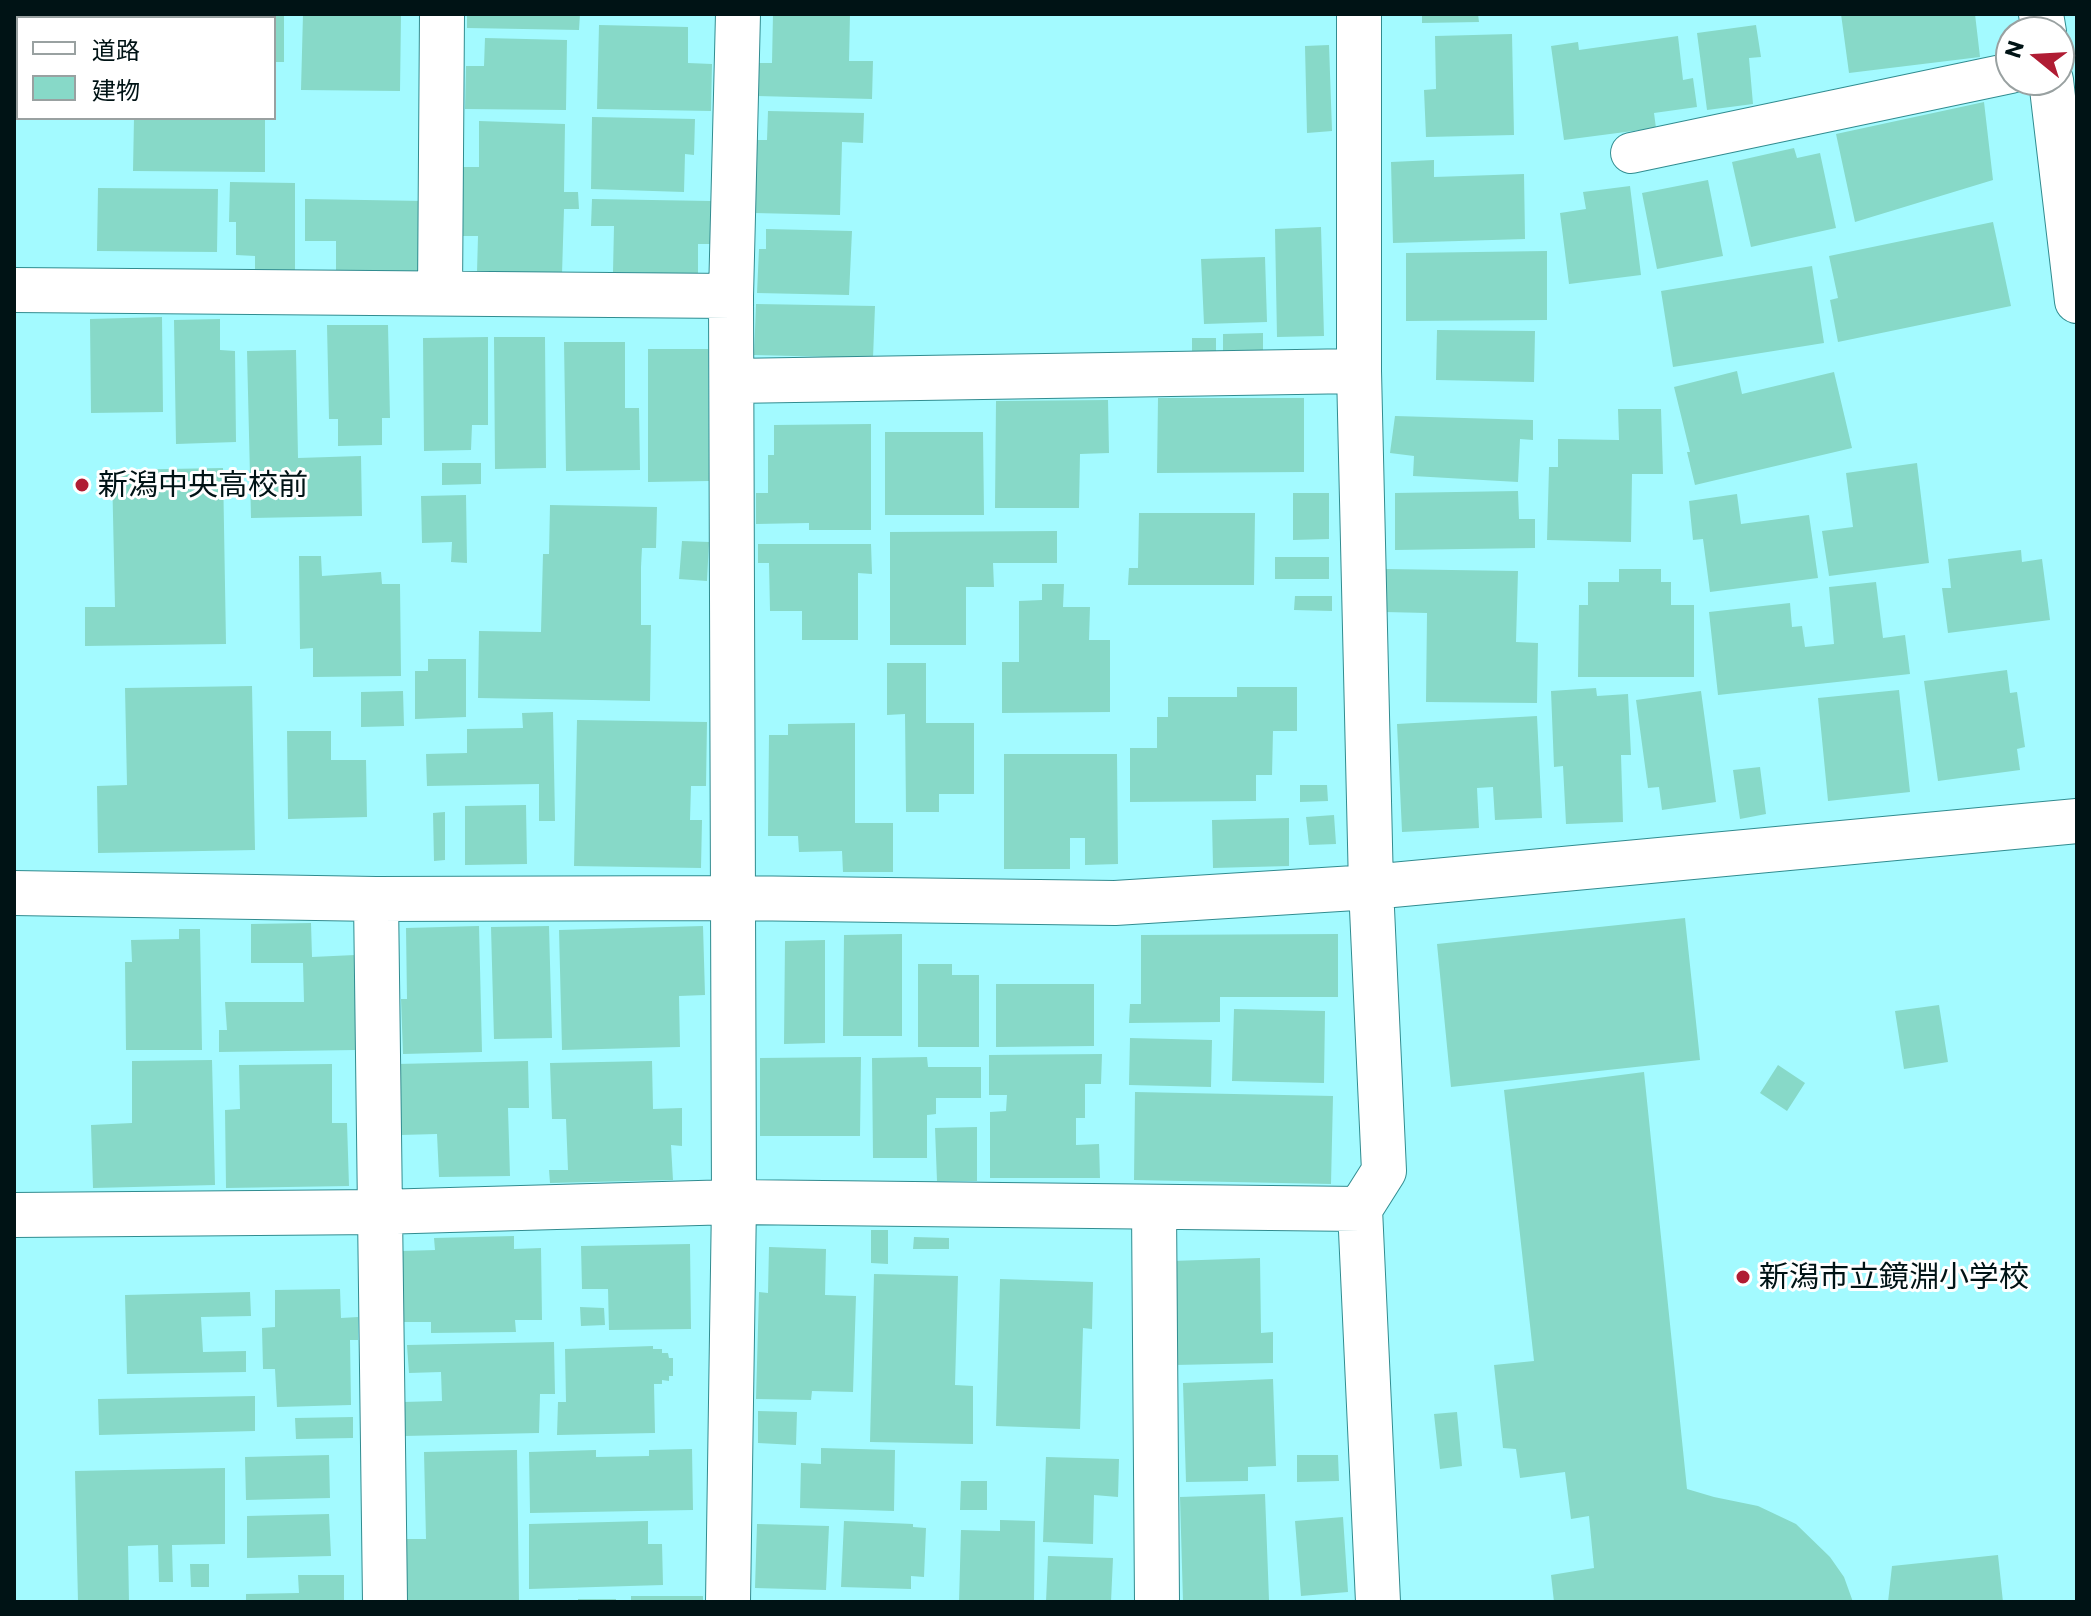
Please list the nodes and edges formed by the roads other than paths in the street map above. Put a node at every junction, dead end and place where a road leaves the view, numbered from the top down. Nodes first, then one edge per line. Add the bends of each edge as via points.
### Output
1 (442, 14) edge
2 (738, 14) edge
3 (1359, 14) edge
4 (1995, 76) edge
5 (2053, 96) edge
6 (1631, 153) dead end
7 (14, 290) edge
8 (440, 293) junction
9 (731, 296) junction
10 (2077, 301) edge
11 (1359, 371) junction
12 (732, 381) junction
13 (2077, 821) edge
14 (1371, 887) junction
15 (14, 893) edge
16 (734, 898) junction
17 (376, 899) junction
18 (734, 1202) junction
19 (1154, 1208) junction
20 (1360, 1209) junction
21 (379, 1212) junction
22 (14, 1215) edge
23 (385, 1602) edge
24 (728, 1602) edge
25 (1157, 1602) edge
26 (1378, 1602) edge

1 - 8 street
2 - 9 street
3 - 11 street
4 - 6 lane
5 - 10 street
7 - 8 street
8 - 9 street
9 - 12 street
11 - 12 street
11 - 14 street
12 - 16 street
13 - 14 street
14 - 16 street via 1115,903
14 - 20 street via 1384,1171
15 - 17 street
16 - 17 street
16 - 18 street
17 - 21 street
18 - 19 street
18 - 21 street
18 - 24 street
19 - 20 street
19 - 25 street
20 - 26 street
21 - 22 street
21 - 23 street

